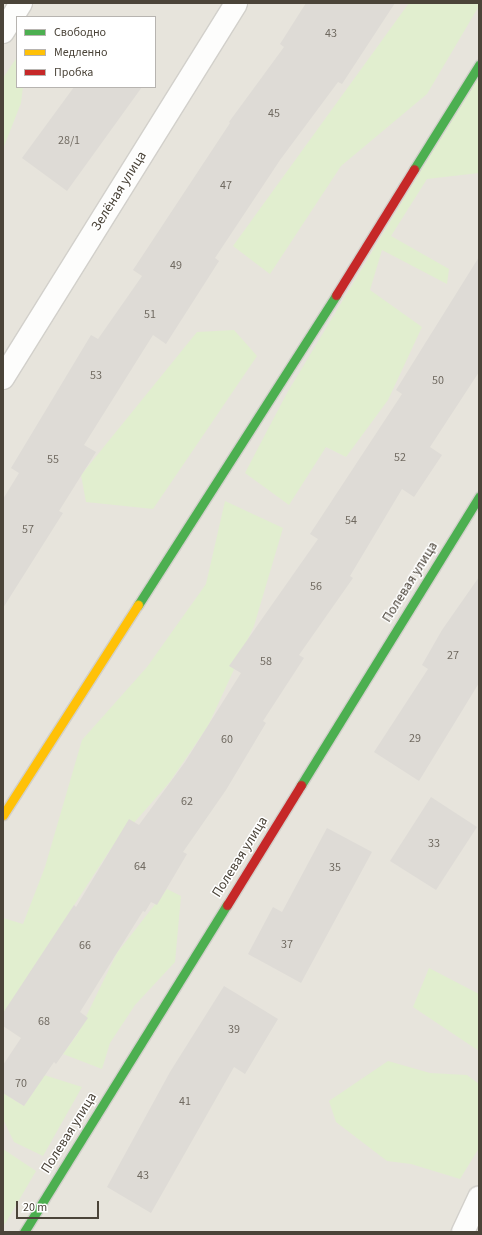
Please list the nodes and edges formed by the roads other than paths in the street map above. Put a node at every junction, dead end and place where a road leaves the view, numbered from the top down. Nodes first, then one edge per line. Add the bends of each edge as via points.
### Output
1 (21, 3) edge
2 (236, 3) edge
3 (3, 32) edge
4 (479, 65) edge
5 (3, 378) edge
6 (479, 498) edge
7 (3, 815) edge
8 (479, 1198) edge
9 (24, 1232) edge
10 (463, 1232) edge

1 - 3 street
2 - 5 street, Зелёная улица
4 - 7 street via 296,360
6 - 9 street, Полевая улица
8 - 10 street

